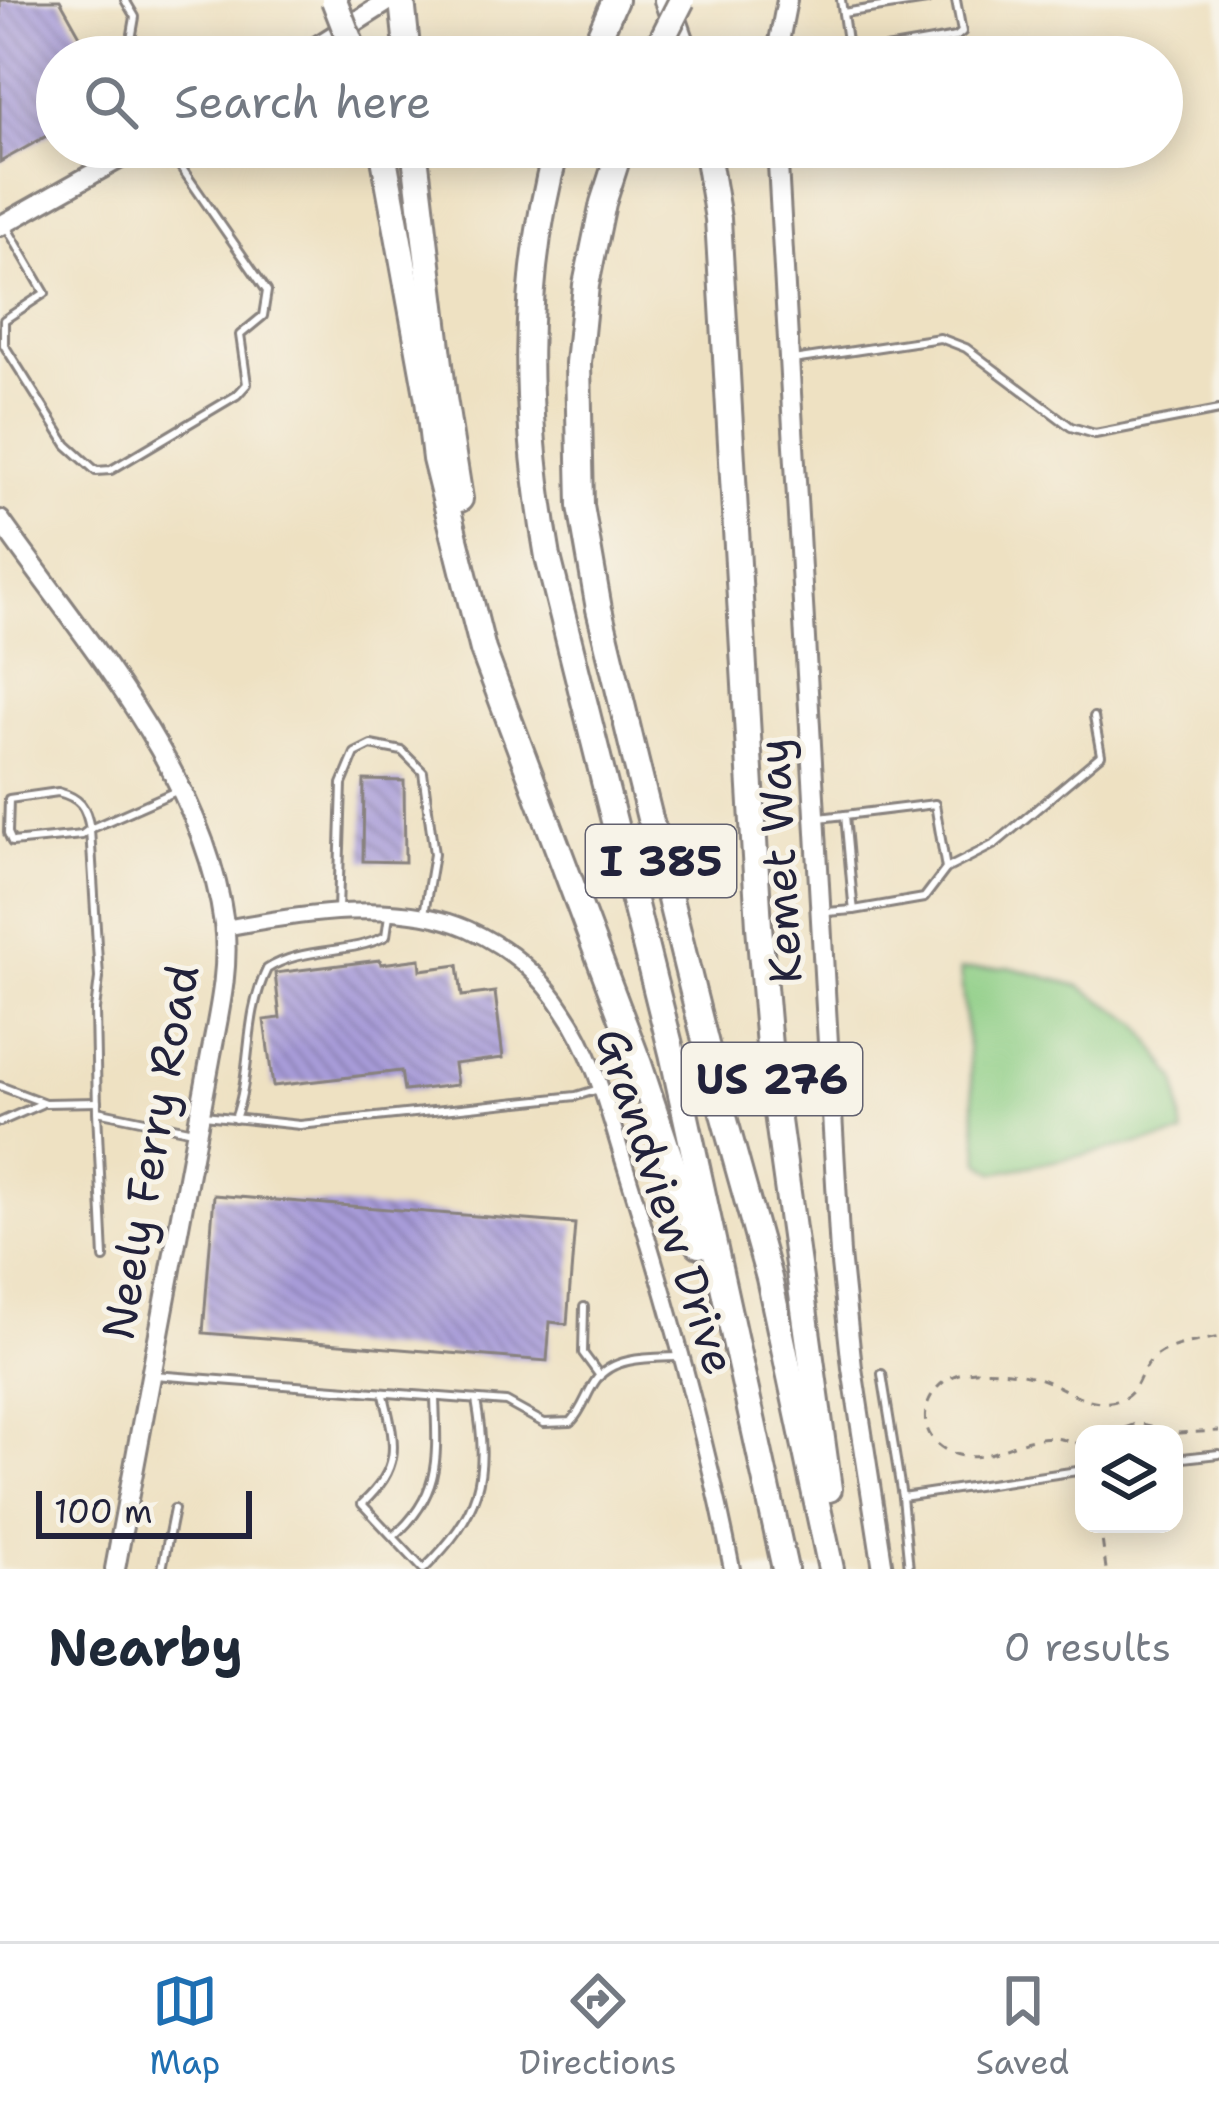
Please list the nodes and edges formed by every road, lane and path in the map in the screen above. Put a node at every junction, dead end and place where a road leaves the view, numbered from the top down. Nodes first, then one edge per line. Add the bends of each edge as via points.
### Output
1 (125, 0) edge
2 (334, 0) edge
3 (389, 0) edge
4 (402, 0) edge
5 (615, 0) edge
6 (668, 0) edge
7 (682, 0) edge
8 (787, 0) edge
9 (841, 0) edge
10 (927, 0) edge
11 (956, 0) edge
12 (843, 14) junction
13 (132, 36) edge
14 (333, 36) edge
15 (348, 36) edge
16 (406, 36) edge
17 (599, 36) edge
18 (664, 36) edge
19 (680, 36) edge
20 (780, 36) edge
21 (846, 36) edge
22 (957, 36) edge
23 (102, 168) edge
24 (182, 168) edge
25 (386, 168) edge
26 (417, 168) edge
27 (552, 168) edge
28 (615, 168) edge
29 (710, 168) edge
30 (778, 168) edge
31 (1, 223) edge
32 (789, 361) junction
33 (1219, 410) edge
34 (0, 520) edge
35 (483, 650) junction
36 (1094, 717) dead end
37 (183, 788) junction
38 (844, 815) junction
39 (815, 818) junction
40 (90, 829) junction
41 (946, 869) junction
42 (854, 910) junction
43 (389, 912) junction
44 (821, 913) junction
45 (338, 915) junction
46 (424, 916) junction
47 (225, 928) junction
48 (0, 1086) edge
49 (599, 1089) junction
50 (45, 1102) junction
51 (97, 1106) junction
52 (235, 1120) junction
53 (0, 1122) edge
54 (198, 1123) junction
55 (104, 1258) dead end
56 (584, 1306) dead end
57 (1219, 1337) edge
58 (736, 1356) junction
59 (682, 1357) junction
60 (151, 1374) junction
61 (882, 1374) dead end
62 (600, 1376) junction
63 (384, 1395) junction
64 (435, 1398) junction
65 (476, 1400) junction
66 (1219, 1431) edge
67 (1183, 1433) edge
68 (1075, 1444) edge
69 (1219, 1454) edge
70 (1183, 1458) edge
71 (1075, 1471) edge
72 (902, 1497) junction
73 (174, 1509) dead end
74 (1101, 1533) edge
75 (393, 1538) junction
76 (115, 1569) edge
77 (162, 1569) edge
78 (424, 1569) edge
79 (732, 1569) edge
80 (785, 1569) edge
81 (831, 1569) edge
82 (841, 1569) edge
83 (883, 1569) edge
84 (909, 1569) edge
85 (1106, 1569) edge

1 - 13 lane via 135,17
2 - 15 highway, bridge
3 - 14 street
4 - 16 highway
5 - 17 highway
6 - 19 highway
7 - 18 highway, bridge
8 - 20 street
9 - 12 lane
10 - 12 lane
11 - 22 lane
12 - 21 lane
23 - 31 street
24 - 31 lane via 267,291 263,316 240,335 247,384 237,395 111,470 96,471 67,445 4,345 4,320 44,293
25 - 35 highway via 435,459
26 - 35 highway, US 276
27 - 58 highway, I 385 via 529,325 535,480
28 - 81 highway, I 385 via 595,242 578,363 580,506 635,762 769,1278
29 - 82 highway, US 276 via 771,1070
30 - 32 street, Kemet Way
32 - 33 lane via 940,338 966,348 1071,427 1095,434
32 - 39 street, Kemet Way
34 - 37 street, Neely Ferry Road
35 - 58 highway, US 276 via 639,1064
36 - 41 lane via 1101,754 995,844
37 - 40 lane
37 - 47 street, Neely Ferry Road
38 - 39 lane
38 - 41 lane via 935,804
38 - 42 lane
39 - 44 street, Kemet Way
40 - 40 lane via 86,808 73,796 9,799 12,842
40 - 51 lane
41 - 42 lane via 924,898
42 - 44 lane
43 - 45 street, Grandview Drive
43 - 46 street, Grandview Drive
43 - 52 lane via 386,935 374,942 267,968 247,1029
44 - 83 street, Kemet Way via 846,1317
45 - 46 lane via 343,784 356,753 371,745 402,752 423,772 434,854
45 - 47 street, Grandview Drive
46 - 49 street, Grandview Drive via 489,940 538,978 572,1023
47 - 54 street, Neely Ferry Road
48 - 50 lane
49 - 52 lane via 300,1125
49 - 59 street, Grandview Drive
50 - 51 lane
50 - 53 lane
51 - 54 lane
51 - 55 lane
52 - 54 lane
54 - 60 street, Neely Ferry Road
56 - 62 lane via 583,1353
57 - 68 path via 1161,1352 1123,1400 1101,1404 1003,1372 959,1373 926,1403 933,1440 972,1458 1038,1438
58 - 80 highway, I 385
59 - 62 lane via 614,1365
59 - 79 street, Grandview Drive
60 - 63 lane
60 - 76 street, Neely Ferry Road
61 - 72 lane
62 - 65 lane via 571,1422 553,1426 510,1403
63 - 64 lane
63 - 75 lane via 395,1450 384,1483 362,1504
64 - 65 lane
64 - 75 lane via 435,1478
65 - 78 lane via 479,1484 455,1540
66 - 67 path
69 - 70 lane
71 - 72 lane
72 - 84 lane
73 - 77 lane
74 - 85 path
75 - 78 lane

